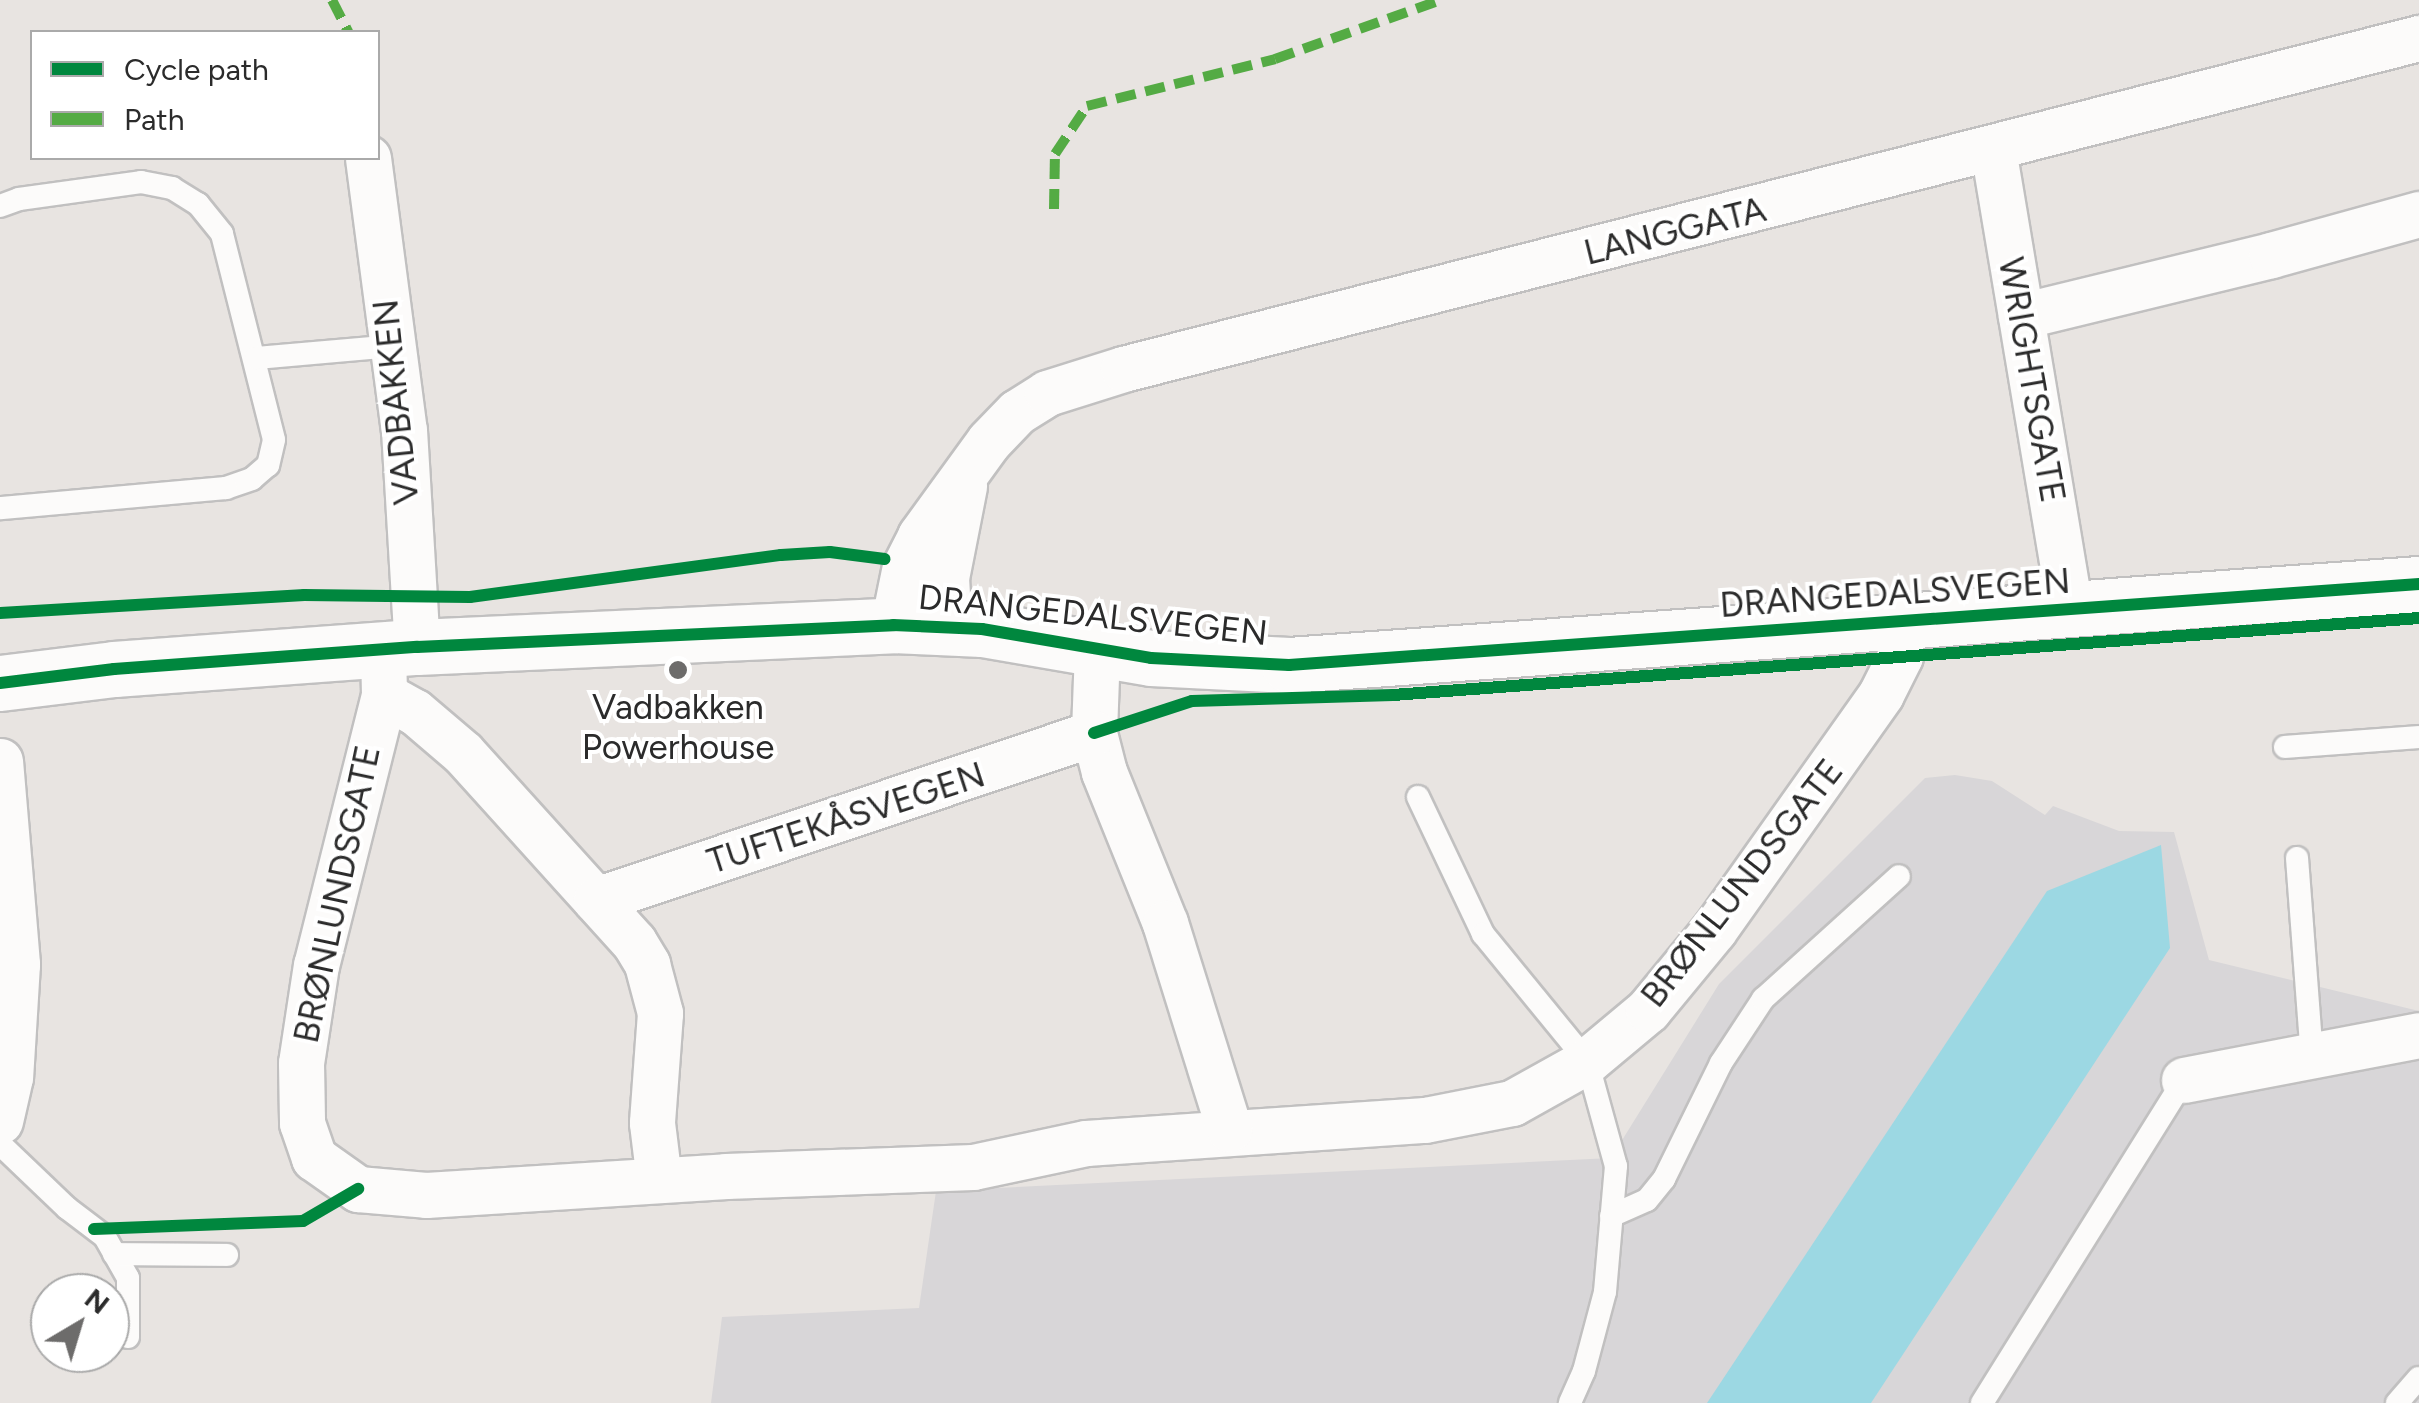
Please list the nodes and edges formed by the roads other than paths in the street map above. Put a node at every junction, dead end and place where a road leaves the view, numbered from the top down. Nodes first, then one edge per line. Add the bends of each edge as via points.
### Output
1 (2419, 38) edge
2 (1993, 149) junction
3 (368, 160) edge
4 (0, 206) edge
5 (2419, 214) edge
6 (2021, 316) junction
7 (392, 346) junction
8 (256, 358) junction
9 (965, 479) junction
10 (0, 508) edge
11 (2418, 596) edge
12 (2070, 610) junction
13 (1900, 624) junction
14 (892, 626) junction
15 (949, 627) junction
16 (1097, 650) junction
17 (395, 664) junction
18 (0, 682) edge
19 (1094, 733) junction
20 (2419, 737) edge
21 (2285, 747) dead end
22 (0, 762) edge
23 (1418, 797) dead end
24 (2297, 858) dead end
25 (1899, 876) dead end
26 (6, 887) edge
27 (596, 900) junction
28 (2419, 1035) edge
29 (2312, 1057) junction
30 (1587, 1061) junction
31 (2184, 1080) joint
32 (0, 1121) edge
33 (1229, 1130) junction
34 (0, 1144) edge
35 (659, 1180) junction
36 (1611, 1216) junction
37 (114, 1254) junction
38 (227, 1255) dead end
39 (125, 1273) edge
40 (2419, 1378) edge
41 (1570, 1403) edge
42 (1982, 1403) edge
43 (2397, 1403) edge

1 - 2 street, LANGGATA
2 - 6 street, WRIGHTSGATE
2 - 9 street, LANGGATA via 1080,382 1017,412
3 - 7 street, VADBAKKEN
4 - 8 lane via 141,182 172,188 198,204 222,234
5 - 6 street
6 - 12 street, WRIGHTSGATE
7 - 8 lane
7 - 17 street, VADBAKKEN via 404,430
8 - 10 lane via 274,440 268,465 252,479 226,488
9 - 14 street, LANGGATA via 905,566
9 - 15 street, LANGGATA via 946,578
11 - 12 street, DRANGEDALSVEGEN
12 - 13 street, DRANGEDALSVEGEN
13 - 16 street, DRANGEDALSVEGEN via 1289,665
13 - 30 street, BRØNLUNDSGATE via 1900,656 1839,759 1659,997
14 - 15 street, DRANGEDALSVEGEN
14 - 17 street, DRANGEDALSVEGEN
15 - 16 street, DRANGEDALSVEGEN
16 - 19 street
17 - 18 street, DRANGEDALSVEGEN via 114,669
17 - 27 street, BRØNLUNDSGATE via 414,712 463,753
17 - 35 street, BRØNLUNDSGATE via 346,834 313,985 301,1064 302,1123 314,1158 358,1189 383,1192
19 - 27 street, TUFTEKÅSVEGEN
19 - 33 street via 1166,923
20 - 21 lane
22 - 26 street
23 - 30 lane via 1484,934
24 - 29 lane
25 - 36 lane via 1763,999 1721,1063 1664,1179 1647,1200
26 - 32 street via 17,964 10,1077
27 - 35 street, BRØNLUNDSGATE via 634,942 660,1013 652,1123
28 - 29 street
29 - 31 street
30 - 33 street, BRØNLUNDSGATE via 1512,1103 1443,1116
30 - 36 lane via 1616,1166
31 - 42 lane
33 - 35 street, BRØNLUNDSGATE via 1086,1143 973,1167
34 - 37 lane via 104,1237
36 - 41 lane via 1605,1292
37 - 38 lane
37 - 39 lane
40 - 43 lane

